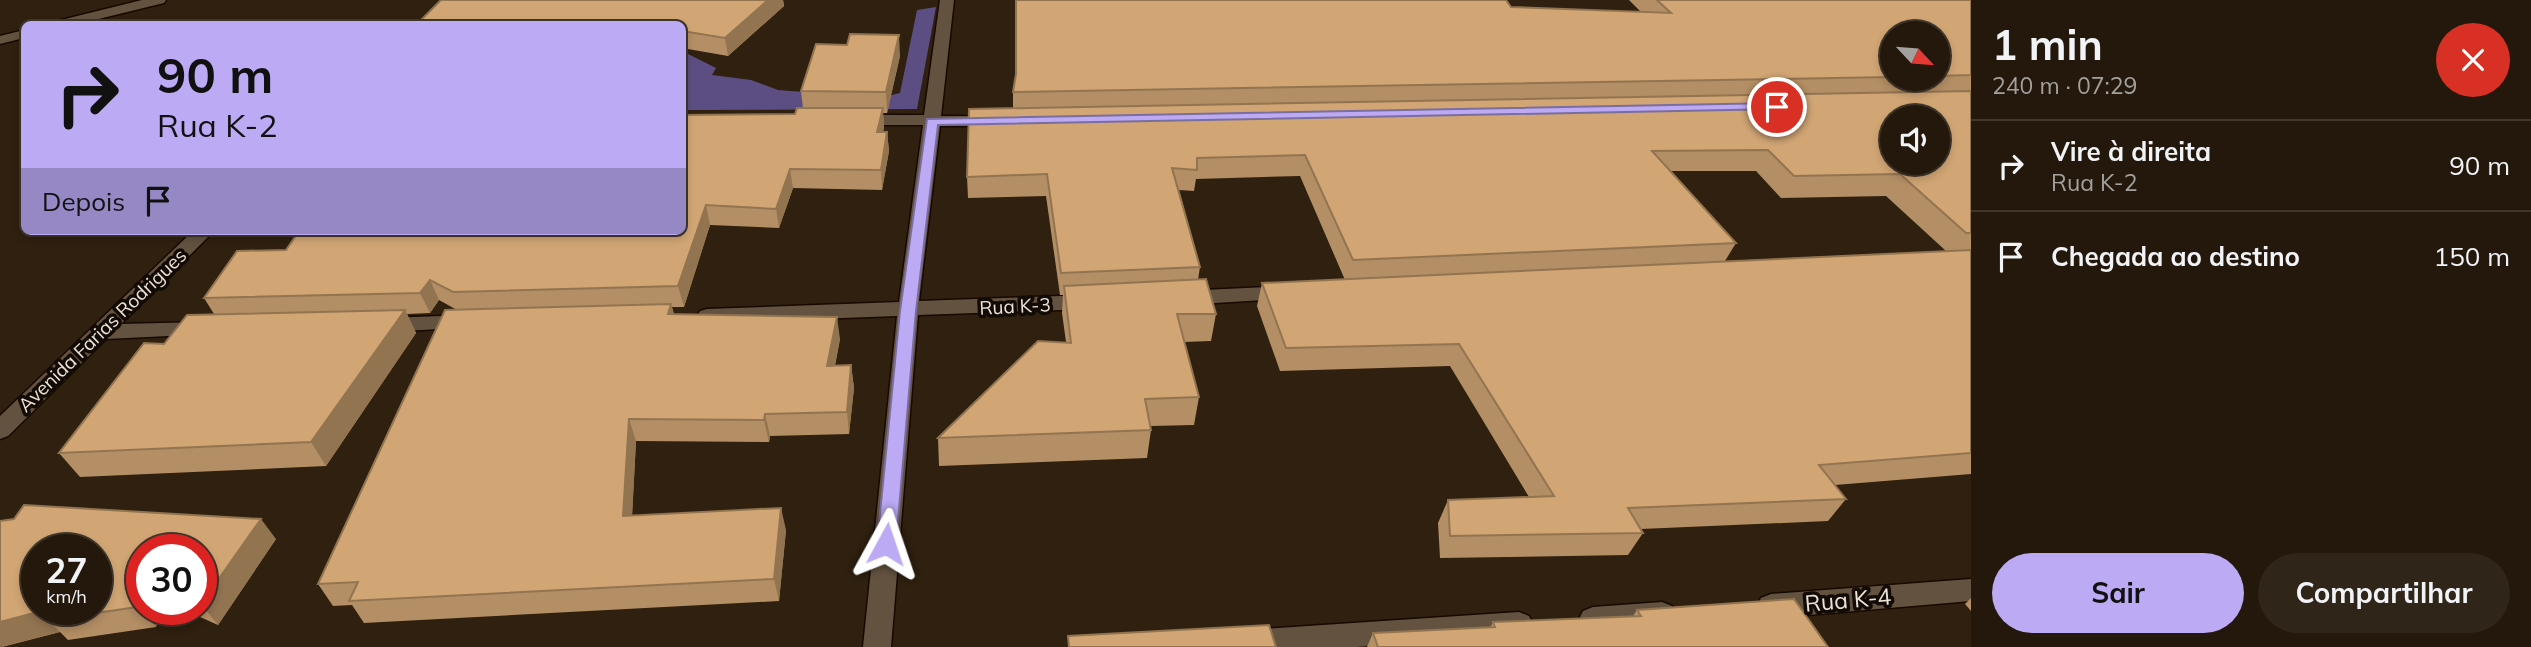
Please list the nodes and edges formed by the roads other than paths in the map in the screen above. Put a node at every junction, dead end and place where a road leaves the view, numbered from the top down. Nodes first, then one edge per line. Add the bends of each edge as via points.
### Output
1 (159, 0) edge
2 (947, 0) edge
3 (74, 21) edge
4 (21, 35) edge
5 (0, 40) edge
6 (835, 120) edge
7 (1013, 120) edge
8 (932, 121) junction
9 (200, 235) edge
10 (1308, 292) edge
11 (1156, 299) edge
12 (1115, 301) edge
13 (908, 311) junction
14 (685, 317) edge
15 (490, 322) edge
16 (365, 325) edge
17 (226, 329) edge
18 (100, 332) junction
19 (0, 430) edge
20 (1971, 590) edge
21 (1739, 608) edge
22 (1683, 612) edge
23 (1572, 620) edge
24 (1544, 622) edge
25 (1223, 644) edge
26 (877, 647) edge

1 - 3 street
2 - 8 street
4 - 5 street
6 - 8 street
7 - 8 street
8 - 13 street
9 - 18 street, Avenida Farias Rodrigues
10 - 11 street
12 - 13 street, Rua K-3
13 - 14 street, Rua K-3
13 - 26 street
15 - 16 street
17 - 18 street
18 - 19 street, Avenida Farias Rodrigues
20 - 21 street, Rua K-4 via 1803,615
22 - 23 street
24 - 25 street

